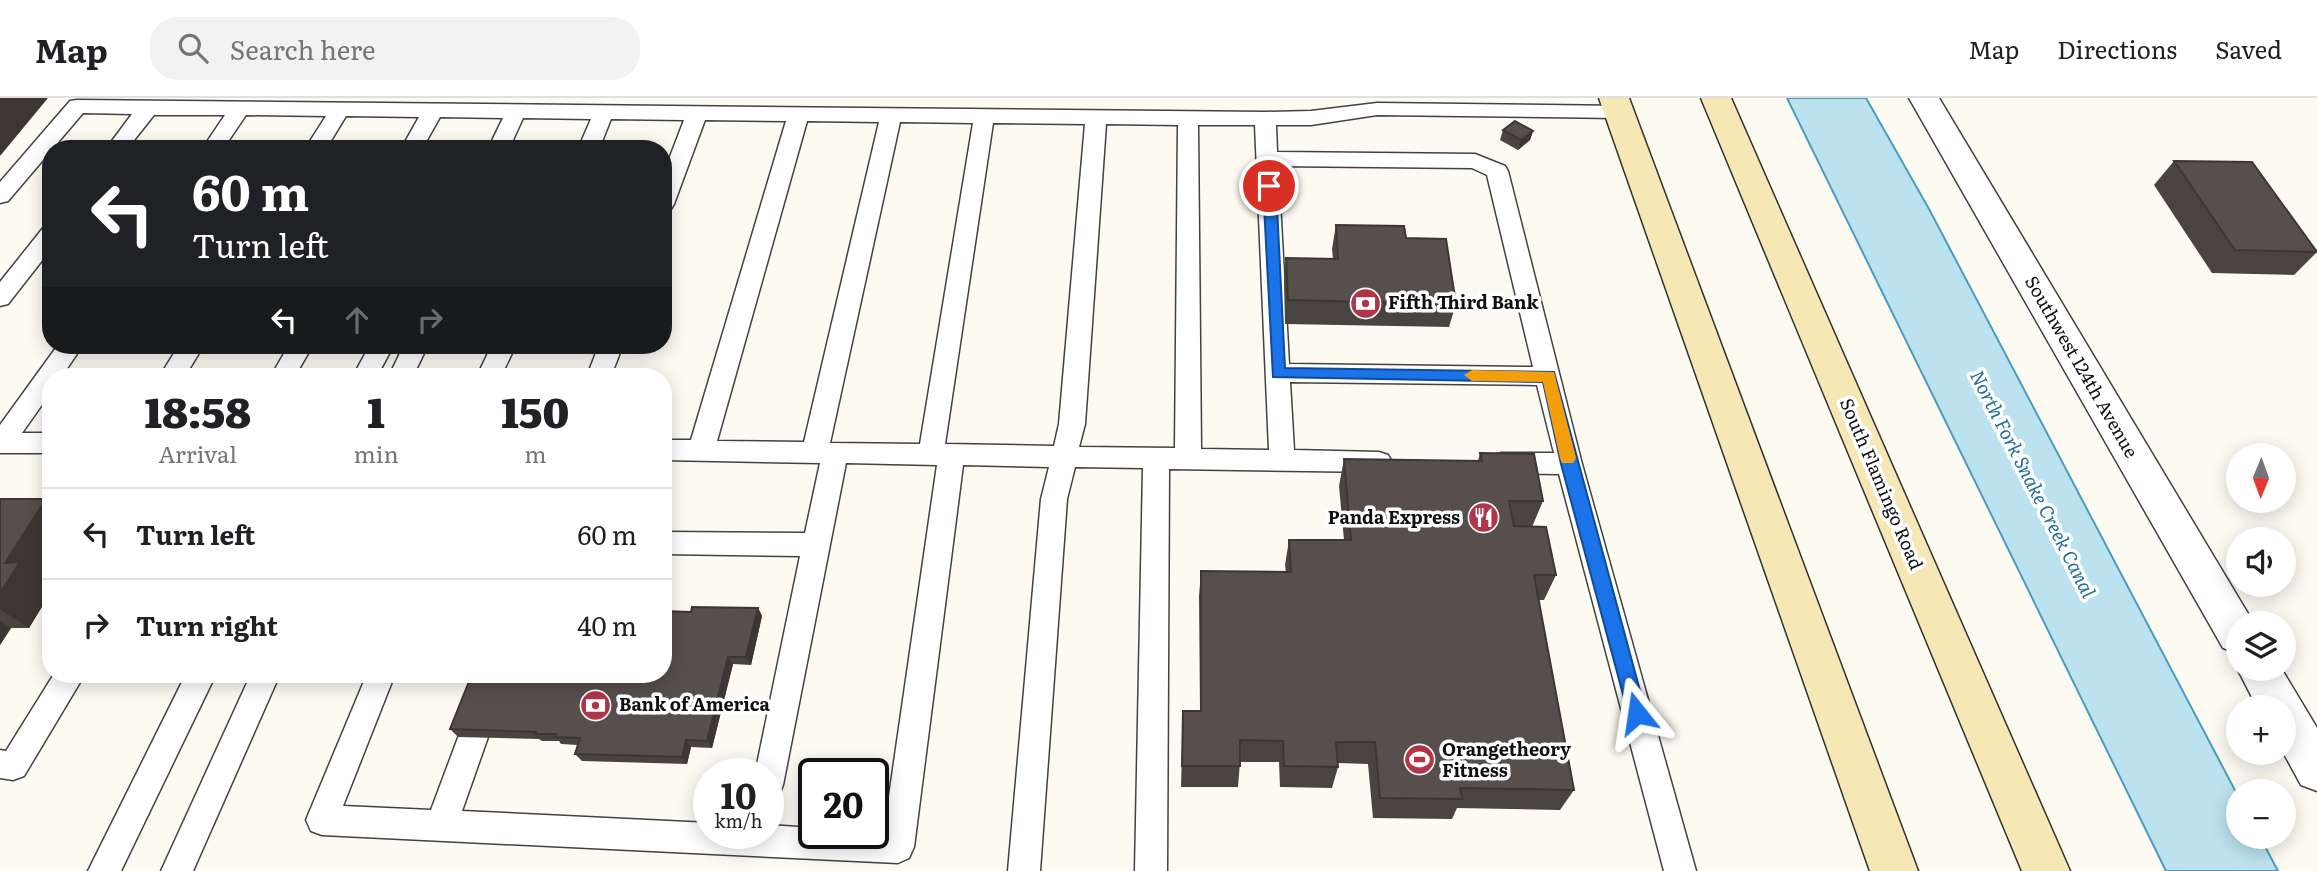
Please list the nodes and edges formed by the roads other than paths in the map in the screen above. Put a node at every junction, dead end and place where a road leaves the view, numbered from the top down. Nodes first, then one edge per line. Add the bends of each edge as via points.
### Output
1 (1716, 98) edge
2 (1924, 98) edge
3 (80, 102) edge
4 (1616, 104) edge
5 (148, 108) junction
6 (240, 109) junction
7 (340, 110) junction
8 (433, 111) junction
9 (516, 112) junction
10 (604, 112) junction
11 (697, 113) junction
12 (797, 114) junction
13 (891, 115) junction
14 (984, 116) junction
15 (1096, 117) junction
16 (1188, 117) junction
17 (1265, 119) junction
18 (48, 140) edge
19 (123, 140) edge
20 (218, 140) edge
21 (321, 140) edge
22 (416, 140) edge
23 (502, 140) edge
24 (592, 140) edge
25 (42, 147) edge
26 (1268, 159) junction
27 (672, 180) edge
28 (0, 196) edge
29 (42, 244) edge
30 (0, 298) edge
31 (1278, 373) junction
32 (1549, 376) junction
33 (42, 386) edge
34 (1, 443) edge
35 (42, 443) edge
36 (672, 450) edge
37 (701, 450) junction
38 (825, 452) junction
39 (941, 456) junction
40 (1064, 458) junction
41 (1156, 460) junction
42 (1188, 460) junction
43 (1282, 461) junction
44 (1405, 462) edge
45 (1474, 463) edge
46 (1569, 464) junction
47 (672, 543) edge
48 (817, 545) junction
49 (2226, 614) edge
50 (64, 683) edge
51 (197, 683) edge
52 (261, 683) edge
53 (377, 683) edge
54 (2296, 734) edge
55 (473, 737) edge
56 (774, 758) edge
57 (0, 764) edge
58 (2317, 770) edge
59 (441, 825) junction
60 (693, 835) edge
61 (784, 839) edge
62 (104, 871) edge
63 (177, 871) edge
64 (1024, 871) edge
65 (1151, 871) edge
66 (1680, 871) edge
67 (1894, 871) edge
68 (2046, 871) edge

1 - 68 main road, South Flamingo Road
2 - 49 street, Southwest 124th Avenue
3 - 5 lane
3 - 18 lane
4 - 17 lane via 1377,109
4 - 67 main road
5 - 6 lane
5 - 19 lane
6 - 7 lane
6 - 20 lane
7 - 8 lane
7 - 21 lane
8 - 9 lane
8 - 22 lane
9 - 10 lane
9 - 23 lane
10 - 11 lane
10 - 24 lane
11 - 12 lane
11 - 27 lane
12 - 13 lane
12 - 37 lane
13 - 14 lane
13 - 38 lane
14 - 15 lane
14 - 39 lane
15 - 16 lane
15 - 40 lane via 1072,424
16 - 17 lane
16 - 42 lane
17 - 26 lane
25 - 28 lane
26 - 31 lane
26 - 32 lane via 1475,160 1497,171
29 - 30 lane
31 - 32 lane
31 - 43 lane
32 - 46 lane
33 - 34 lane
34 - 35 lane
36 - 37 lane
37 - 38 lane
38 - 39 lane
38 - 48 lane
39 - 40 lane
39 - 61 lane via 898,847
40 - 41 lane
40 - 64 lane via 1054,499
41 - 42 lane
41 - 65 lane
42 - 43 lane
43 - 44 lane
45 - 46 lane
46 - 66 lane
47 - 48 lane
48 - 56 lane
50 - 57 lane via 13,766
51 - 62 lane
52 - 63 lane
53 - 59 lane via 323,820
54 - 58 street
55 - 59 lane
59 - 60 lane

